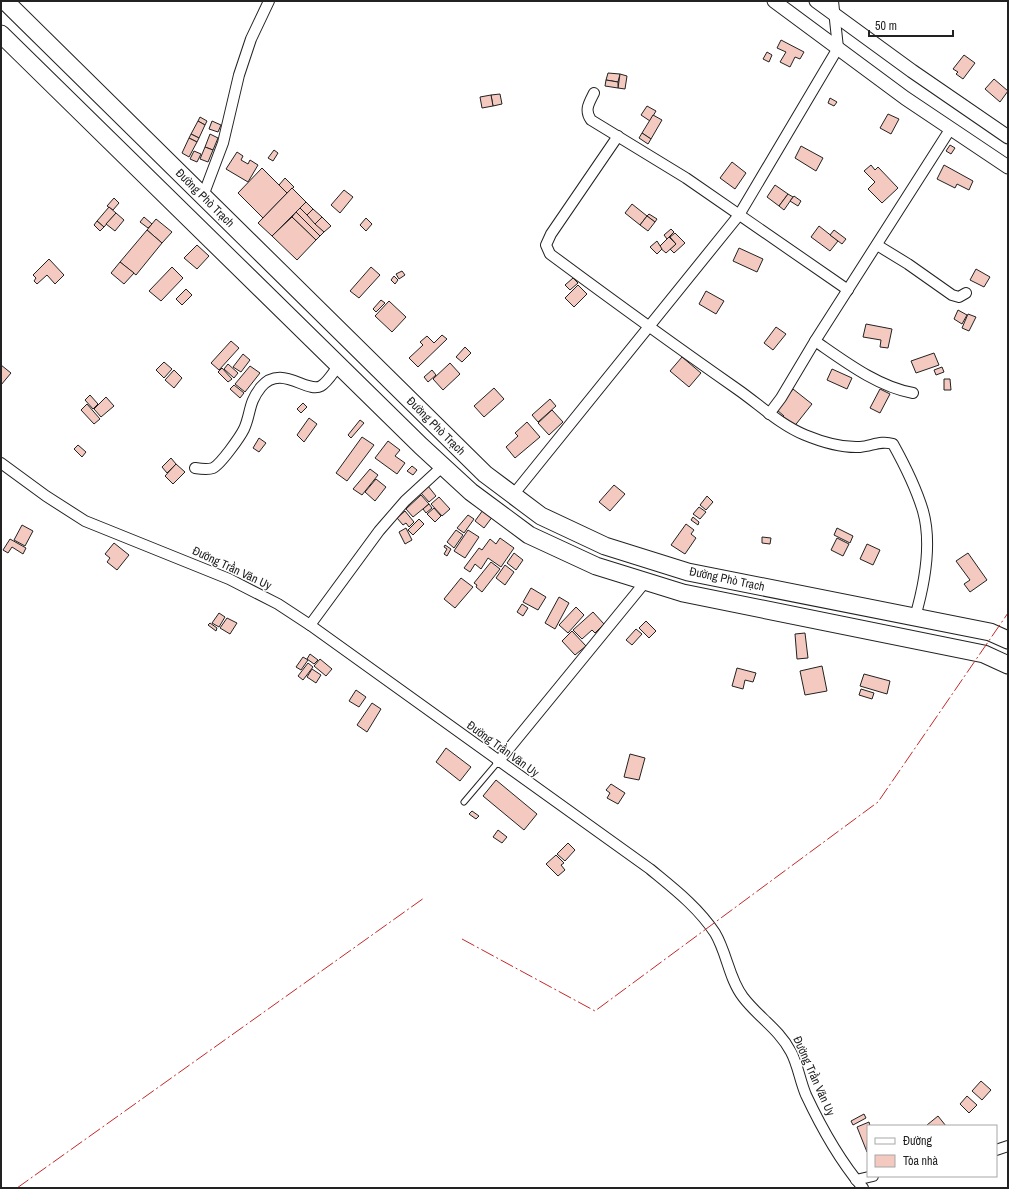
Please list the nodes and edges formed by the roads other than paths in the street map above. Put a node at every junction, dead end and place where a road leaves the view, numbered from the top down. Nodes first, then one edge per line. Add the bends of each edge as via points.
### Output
1 (5, 1) edge
2 (269, 1) edge
3 (774, 1) edge
4 (816, 1) edge
5 (833, 1) edge
6 (836, 16) junction
7 (1, 34) edge
8 (838, 48) junction
9 (594, 94) dead end
10 (951, 128) junction
11 (618, 136) junction
12 (1008, 137) edge
13 (1008, 167) edge
14 (203, 196) junction
15 (739, 215) junction
16 (877, 245) junction
17 (848, 290) junction
18 (966, 293) dead end
19 (648, 328) junction
20 (815, 341) junction
21 (338, 365) junction
22 (913, 393) dead end
23 (769, 414) junction
24 (1, 463) edge
25 (443, 466) junction
26 (195, 468) dead end
27 (513, 495) junction
28 (646, 581) junction
29 (915, 617) junction
30 (310, 625) junction
31 (1008, 640) edge
32 (1008, 665) edge
33 (498, 762) junction
34 (464, 802) dead end
35 (1008, 1146) edge
36 (997, 1150) edge
37 (869, 1177) edge
38 (856, 1180) junction
39 (863, 1188) edge

1 - 14 highway, Đường Phò Trạch
2 - 14 street via 251,39 239,75 223,142
3 - 8 street
4 - 6 street
5 - 6 street
6 - 8 street
6 - 12 street via 912,72
7 - 21 highway, Đường Phò Trạch
8 - 10 street
8 - 15 street
9 - 11 street via 587,107 588,116
10 - 13 street
10 - 16 street
11 - 15 street via 686,178
11 - 19 street via 546,245 550,254
14 - 27 highway, Đường Phò Trạch via 485,474
15 - 17 street
15 - 19 street
16 - 17 street
16 - 18 street via 952,295 959,297
17 - 20 street
19 - 23 street via 757,402
19 - 27 street
20 - 22 street via 852,366 893,388
20 - 23 street
21 - 25 highway, Đường Phò Trạch
21 - 26 street via 318,387 311,387 290,378 266,383 252,400 243,431 217,466 209,469
23 - 29 street via 790,428 839,446 861,447 886,442 893,444 923,511 926,537 925,567
24 - 30 street, Đường Trần Văn Uy via 85,521 229,579 278,604
25 - 28 highway, Đường Phò Trạch via 472,492 529,535 596,566
25 - 30 street via 405,501 379,531
27 - 29 highway, Đường Phò Trạch via 541,516 605,546 688,572
28 - 32 highway, Đường Phò Trạch via 683,593 984,654
28 - 33 street
29 - 31 highway, Đường Phò Trạch via 990,632
30 - 33 street, Đường Trần Văn Uy
33 - 34 lane
33 - 38 street, Đường Trần Văn Uy via 650,869 689,902 703,918 715,934 742,996 775,1028 786,1043 795,1060 806,1094 828,1136
35 - 36 street
37 - 38 street
38 - 39 street, Đường Trần Văn Uy

